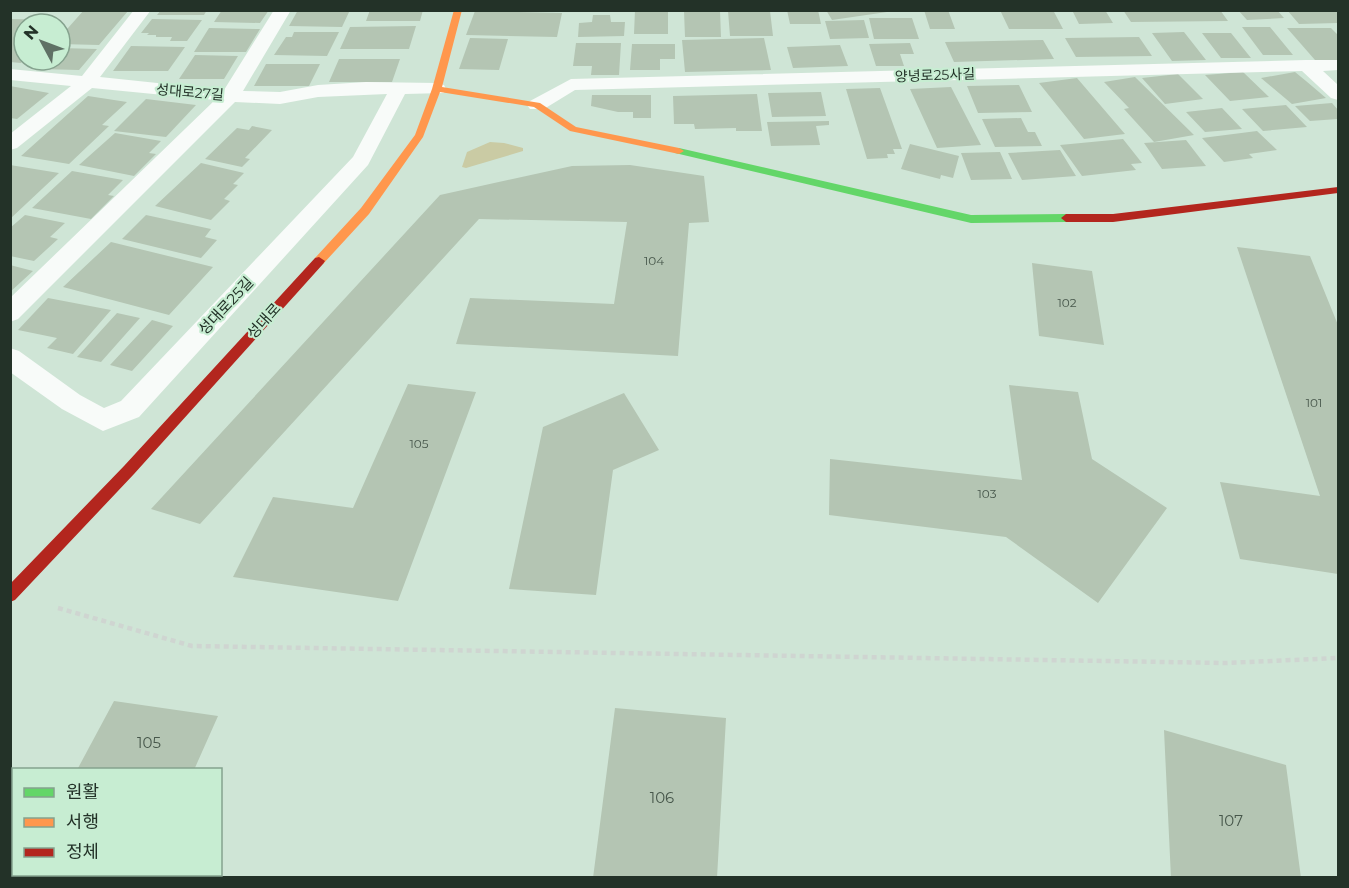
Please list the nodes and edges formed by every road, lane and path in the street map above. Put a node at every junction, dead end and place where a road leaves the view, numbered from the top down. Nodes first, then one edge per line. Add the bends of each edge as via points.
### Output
1 (143, 10) edge
2 (283, 10) edge
3 (458, 10) edge
4 (1306, 65) junction
5 (1338, 65) edge
6 (10, 74) edge
7 (87, 83) junction
8 (399, 88) junction
9 (437, 89) junction
10 (1338, 94) edge
11 (230, 96) junction
12 (537, 105) junction
13 (10, 144) edge
14 (1338, 190) edge
15 (10, 314) edge
16 (10, 358) edge
17 (11, 595) edge
18 (1338, 658) edge

1 - 7 lane
2 - 11 lane, 성대로27길
3 - 9 street, 성대로
4 - 5 lane, 양녕로25사길
4 - 10 lane
4 - 12 lane, 양녕로25사길 via 571,85
6 - 7 lane, 성대로27길
7 - 11 lane, 성대로27길
7 - 13 lane
8 - 9 lane
8 - 11 lane via 318,91 280,98
8 - 16 lane, 성대로25길 via 361,160 130,409 103,420
9 - 12 street
9 - 17 street, 성대로 via 420,135 365,211
11 - 15 lane
12 - 14 street via 573,129 971,219 1113,218
17 - 18 path via 192,646 1227,663

